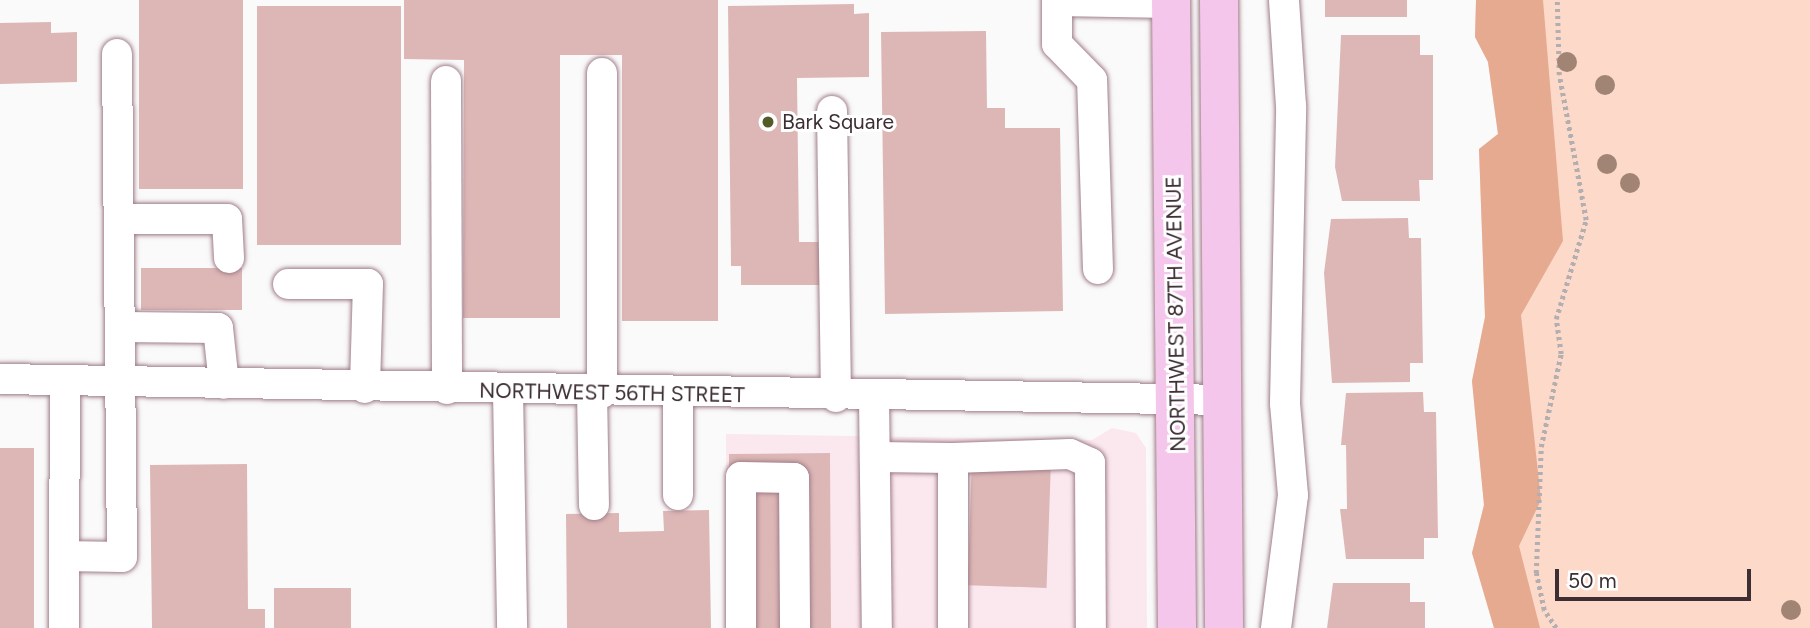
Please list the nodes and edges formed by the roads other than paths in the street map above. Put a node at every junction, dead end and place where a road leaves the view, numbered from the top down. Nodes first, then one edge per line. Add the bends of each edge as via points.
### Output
1 (1056, 0) edge
2 (1219, 0) edge
3 (1284, 0) edge
4 (1171, 2) edge
5 (117, 54) dead end
6 (602, 73) dead end
7 (446, 81) dead end
8 (832, 111) dead end
9 (120, 219) junction
10 (229, 258) dead end
11 (1098, 270) dead end
12 (288, 284) dead end
13 (122, 327) junction
14 (0, 379) edge
15 (65, 381) junction
16 (124, 382) junction
17 (224, 384) junction
18 (365, 387) junction
19 (447, 389) junction
20 (508, 391) junction
21 (597, 393) junction
22 (678, 394) junction
23 (836, 397) junction
24 (874, 397) junction
25 (1225, 400) junction
26 (1179, 403) junction
27 (875, 457) junction
28 (953, 458) junction
29 (678, 495) dead end
30 (594, 505) dead end
31 (64, 556) junction
32 (64, 628) edge
33 (512, 628) edge
34 (741, 628) edge
35 (795, 628) edge
36 (877, 628) edge
37 (953, 628) edge
38 (1091, 628) edge
39 (1177, 628) edge
40 (1224, 628) edge
41 (1276, 628) edge

1 - 4 street
1 - 11 street via 1057,44 1092,80
2 - 25 main road
3 - 41 street via 1291,106 1285,403 1293,495
4 - 26 main road, NORTHWEST 87TH AVENUE
5 - 9 street
6 - 21 street
7 - 19 street
8 - 23 street
9 - 10 street via 228,219
9 - 13 street
12 - 18 street via 368,284
13 - 16 street
13 - 17 street via 218,328
14 - 15 street, NORTHWEST 56TH STREET
15 - 16 street, NORTHWEST 56TH STREET
15 - 31 street
16 - 17 street, NORTHWEST 56TH STREET
16 - 31 street via 122,557
17 - 18 street, NORTHWEST 56TH STREET
18 - 19 street, NORTHWEST 56TH STREET
19 - 20 street, NORTHWEST 56TH STREET
20 - 21 street, NORTHWEST 56TH STREET
20 - 33 street
21 - 22 street, NORTHWEST 56TH STREET
21 - 30 street
22 - 23 street, NORTHWEST 56TH STREET
22 - 29 street
23 - 24 street, NORTHWEST 56TH STREET
24 - 26 street, NORTHWEST 56TH STREET
24 - 27 street
25 - 26 street, NORTHWEST 56TH STREET
25 - 40 main road
26 - 39 main road, NORTHWEST 87TH AVENUE
27 - 28 street
27 - 36 street
28 - 37 street
28 - 38 street via 1070,454 1090,463
31 - 32 street
34 - 35 street via 741,477 794,478

